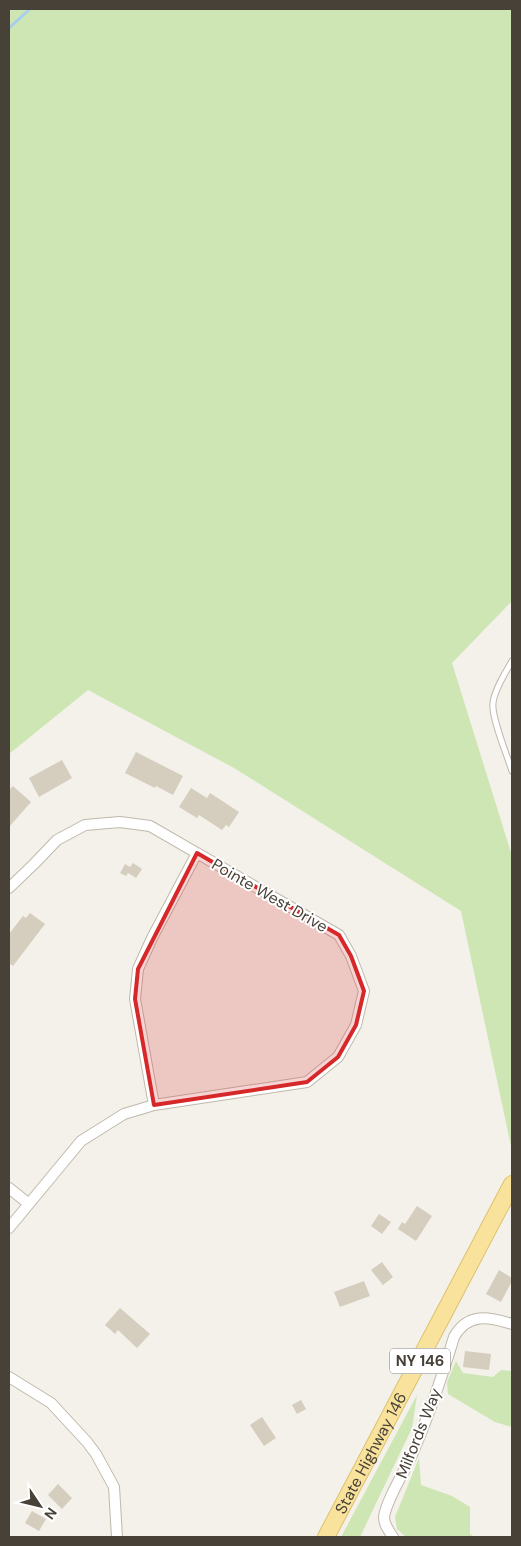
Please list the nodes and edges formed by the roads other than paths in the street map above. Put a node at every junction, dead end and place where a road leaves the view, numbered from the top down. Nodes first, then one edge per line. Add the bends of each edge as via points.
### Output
1 (512, 661) edge
2 (512, 771) edge
3 (198, 853) junction
4 (9, 888) edge
5 (154, 1105) junction
6 (512, 1184) edge
7 (9, 1188) edge
8 (29, 1204) junction
9 (9, 1228) edge
10 (512, 1324) edge
11 (9, 1377) edge
12 (117, 1537) edge
13 (326, 1537) edge
14 (393, 1537) edge

1 - 2 lane via 493,703
3 - 4 street, Pointe West Drive via 150,826 120,822 85,825 57,840
3 - 5 street via 138,969 135,999
3 - 5 street, Pointe West Drive via 339,935 351,956 364,992 356,1025 338,1057 307,1082
5 - 8 street, Pointe West Drive via 124,1114 81,1141
6 - 13 main road, State Highway 146 / NY 146
7 - 8 street
8 - 9 street, Pointe West Drive
10 - 14 street, Milfords Way via 484,1318 471,1320 459,1327 411,1457 386,1508 385,1525
11 - 12 street via 51,1403 96,1454 114,1487

